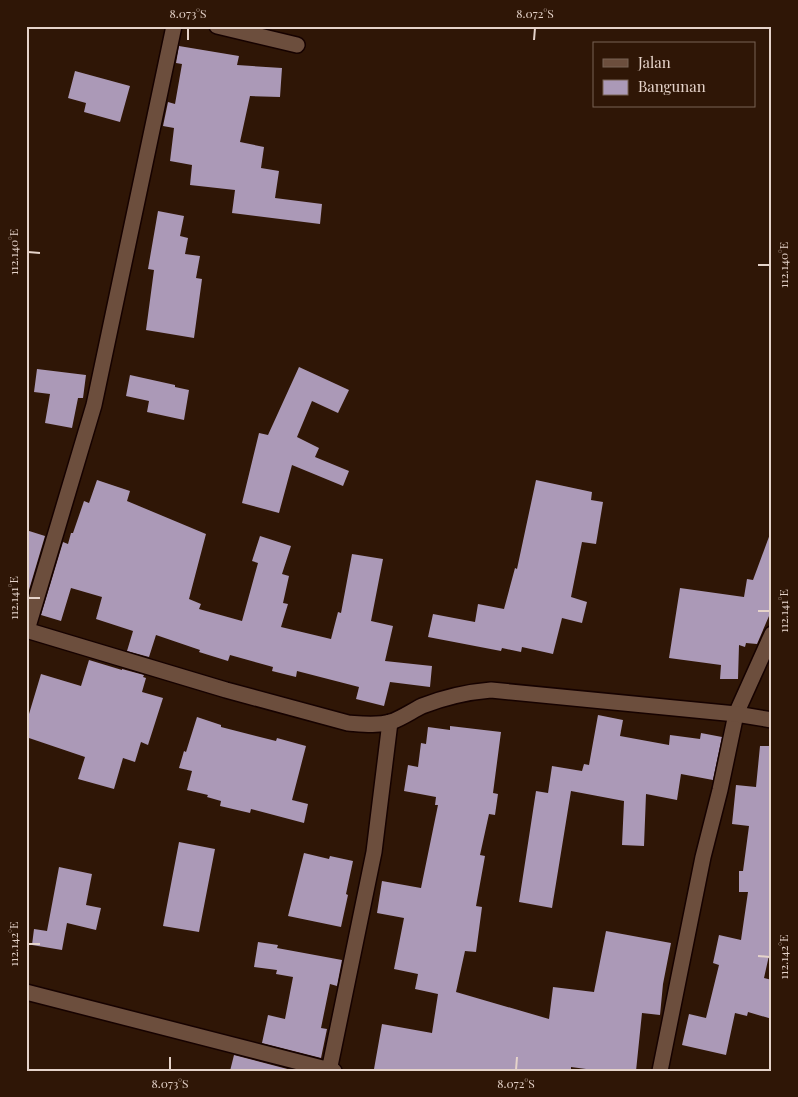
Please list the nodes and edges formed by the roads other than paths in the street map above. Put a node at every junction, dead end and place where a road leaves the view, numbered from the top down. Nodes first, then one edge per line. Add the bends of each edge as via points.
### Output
1 (174, 26) edge
2 (217, 26) edge
3 (297, 45) dead end
4 (27, 630) edge
5 (772, 634) edge
6 (736, 714) junction
7 (772, 720) edge
8 (390, 722) junction
9 (26, 992) edge
10 (330, 1070) edge
11 (660, 1071) edge

1 - 4 street via 94,405
2 - 3 street
4 - 8 street via 348,723
5 - 6 street
6 - 7 street
6 - 8 street via 491,690 462,693 423,706
6 - 11 street via 703,857
8 - 10 street via 374,852
9 - 10 street

